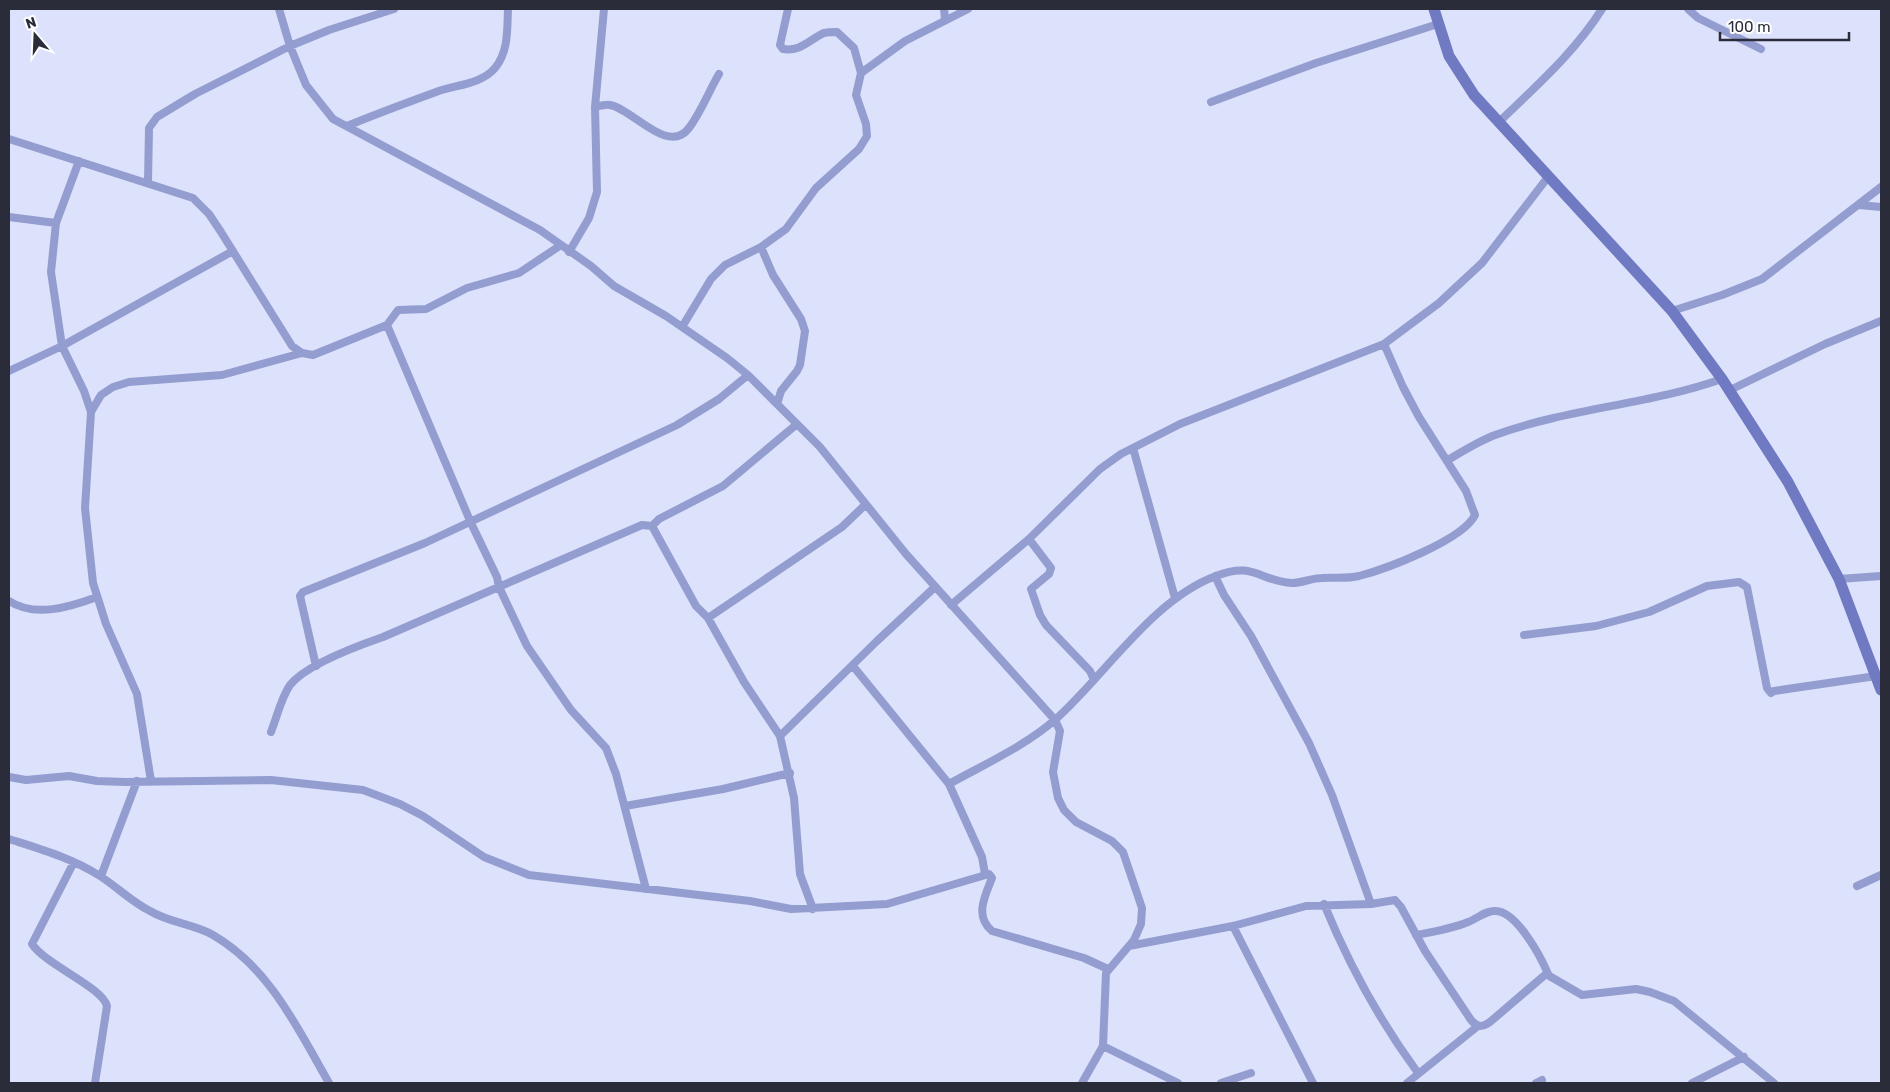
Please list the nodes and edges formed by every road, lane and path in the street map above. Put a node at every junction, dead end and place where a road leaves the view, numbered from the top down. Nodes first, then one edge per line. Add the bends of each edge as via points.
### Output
1 (279, 9) edge
2 (394, 9) edge
3 (508, 9) edge
4 (604, 9) edge
5 (788, 9) edge
6 (944, 9) edge
7 (968, 9) edge
8 (1434, 9) edge
9 (1602, 9) edge
10 (1688, 9) edge
11 (945, 19) junction
12 (1438, 24) junction
13 (290, 46) junction
14 (1761, 49) dead end
15 (861, 73) junction
16 (719, 74) dead end
17 (1211, 102) dead end
18 (595, 107) junction
19 (1498, 123) junction
20 (347, 126) junction
21 (9, 139) edge
22 (79, 161) junction
23 (1548, 177) junction
24 (148, 182) junction
25 (1881, 187) edge
26 (1859, 205) junction
27 (1881, 207) edge
28 (9, 217) edge
29 (56, 223) junction
30 (560, 245) junction
31 (761, 247) junction
32 (233, 251) junction
33 (569, 252) junction
34 (1672, 311) junction
35 (1880, 322) edge
36 (387, 324) junction
37 (682, 327) junction
38 (1384, 344) junction
39 (62, 346) junction
40 (302, 353) junction
41 (9, 371) edge
42 (748, 375) junction
43 (1722, 379) junction
44 (1728, 391) junction
45 (777, 404) junction
46 (91, 412) junction
47 (798, 424) junction
48 (1133, 448) junction
49 (1448, 460) junction
50 (865, 505) junction
51 (471, 523) junction
52 (652, 526) junction
53 (1029, 540) junction
54 (1215, 576) junction
55 (1881, 576) edge
56 (1839, 579) junction
57 (499, 587) junction
58 (935, 587) junction
59 (96, 597) junction
60 (1174, 598) junction
61 (9, 601) edge
62 (951, 605) junction
63 (708, 618) junction
64 (1524, 635) dead end
65 (316, 666) junction
66 (853, 666) junction
67 (1876, 676) junction
68 (1094, 680) junction
69 (1881, 690) edge
70 (1055, 720) junction
71 (272, 732) dead end
72 (780, 736) junction
73 (790, 773) junction
74 (9, 777) edge
75 (138, 781) junction
76 (151, 781) junction
77 (949, 784) junction
78 (625, 806) junction
79 (9, 839) edge
80 (74, 862) junction
81 (985, 874) junction
82 (1881, 875) edge
83 (101, 876) junction
84 (1857, 886) dead end
85 (646, 889) junction
86 (1324, 904) junction
87 (1371, 904) junction
88 (813, 909) junction
89 (1233, 926) junction
90 (1416, 935) junction
91 (1129, 946) junction
92 (1108, 969) junction
93 (1548, 974) junction
94 (1478, 1026) junction
95 (1103, 1046) junction
96 (1744, 1057) junction
97 (1251, 1073) dead end
98 (1418, 1073) junction
99 (95, 1083) edge
100 (329, 1083) edge
101 (1082, 1083) edge
102 (1178, 1083) edge
103 (1221, 1083) edge
104 (1313, 1083) edge
105 (1407, 1083) edge
106 (1692, 1083) edge
107 (1774, 1083) edge

1 - 13 street
2 - 13 street
3 - 20 street via 506,43 497,66 491,72
4 - 18 street
5 - 15 street via 780,45 783,49 790,50 812,42 824,33 837,32 854,48
6 - 11 street
7 - 11 street
8 - 12 street
9 - 19 street via 1559,64
10 - 14 street via 1698,18
11 - 15 street via 905,41
12 - 17 street via 1316,63
12 - 19 street via 1460,76
13 - 20 street via 315,98 333,119
13 - 24 street via 157,117 149,128
15 - 31 street via 856,95 866,124 864,142 816,188 786,229
16 - 18 street via 688,130 673,138 663,136 610,105
18 - 33 street via 597,192 589,218
19 - 23 street
20 - 30 street via 521,219
21 - 22 street
22 - 24 street
22 - 29 street
23 - 34 street
23 - 38 street via 1482,263 1439,303
24 - 32 street via 193,198 209,214
25 - 26 street
26 - 27 street
26 - 34 street via 1762,279
28 - 29 street
29 - 39 street via 51,272
30 - 33 street
30 - 36 street via 519,272 467,288 426,309 398,310
31 - 37 street via 726,265 712,279
31 - 45 street via 772,275 801,319 805,331 800,365 781,391
32 - 39 street
32 - 40 street via 292,346
33 - 37 street via 614,286
34 - 43 street
35 - 44 street via 1824,344
36 - 40 street via 313,355
36 - 51 street
37 - 42 street
38 - 48 street via 1180,424
38 - 49 street via 1419,418
39 - 41 street
39 - 46 street
40 - 46 street via 222,375 113,386 101,395
42 - 45 street
42 - 51 street via 719,399 677,425
43 - 44 street
43 - 49 street via 1653,399 1585,411 1509,430
44 - 56 street via 1788,482
45 - 47 street
46 - 59 street via 85,508
47 - 50 street
47 - 52 street via 723,486 659,519
48 - 53 street via 1100,469
48 - 60 street
49 - 54 street via 1475,515 1460,530 1414,556 1359,576 1341,579 1281,582 1245,569
50 - 58 street
50 - 63 street via 842,527
51 - 57 street
51 - 65 street via 303,592 300,596
52 - 57 street via 642,525
52 - 63 street via 696,606
53 - 62 street
53 - 68 street via 1052,568 1031,589 1040,615 1090,671
54 - 60 street
54 - 87 street via 1256,643 1309,744 1332,795
55 - 56 street
56 - 67 street
57 - 65 street
57 - 78 street via 527,646 571,710 606,748
58 - 62 street
58 - 66 street
59 - 61 street via 60,609 15,606
59 - 76 street via 137,694
60 - 68 street
62 - 70 street
63 - 72 street via 744,682
64 - 67 street via 1596,626 1650,612 1707,586 1739,582 1747,587 1767,688 1771,693
65 - 71 street via 290,686
66 - 72 street
66 - 77 street
67 - 69 street
68 - 70 street
70 - 77 street
70 - 91 street via 1060,731 1053,772 1058,798 1076,822 1118,846 1126,857 1138,893 1142,908 1141,924
72 - 73 street
73 - 78 street via 723,790
73 - 88 street via 800,874
74 - 75 street via 26,780 69,776 97,781
75 - 76 street
75 - 83 street
76 - 85 street via 271,780 363,790 423,816 484,857 529,875
77 - 81 street via 982,857
78 - 85 street
79 - 80 street
80 - 83 street
80 - 99 street via 32,944 104,997 107,1006
81 - 88 street via 887,904
81 - 92 street via 992,878 981,913 992,931 1084,958
82 - 84 street
83 - 100 street via 150,912 219,939 267,980
85 - 88 street via 791,909
86 - 87 street
86 - 89 street
86 - 98 street via 1371,1004
87 - 90 street via 1397,900
89 - 91 street
89 - 104 street
90 - 93 street via 1469,922 1491,911 1502,912 1528,939
90 - 94 street
91 - 92 street
92 - 95 street
93 - 94 street via 1541,976 1490,1022
93 - 96 street via 1582,995 1628,989 1669,999
94 - 98 street
95 - 101 street
95 - 102 street
96 - 106 street
96 - 107 street
97 - 103 street
98 - 105 street

